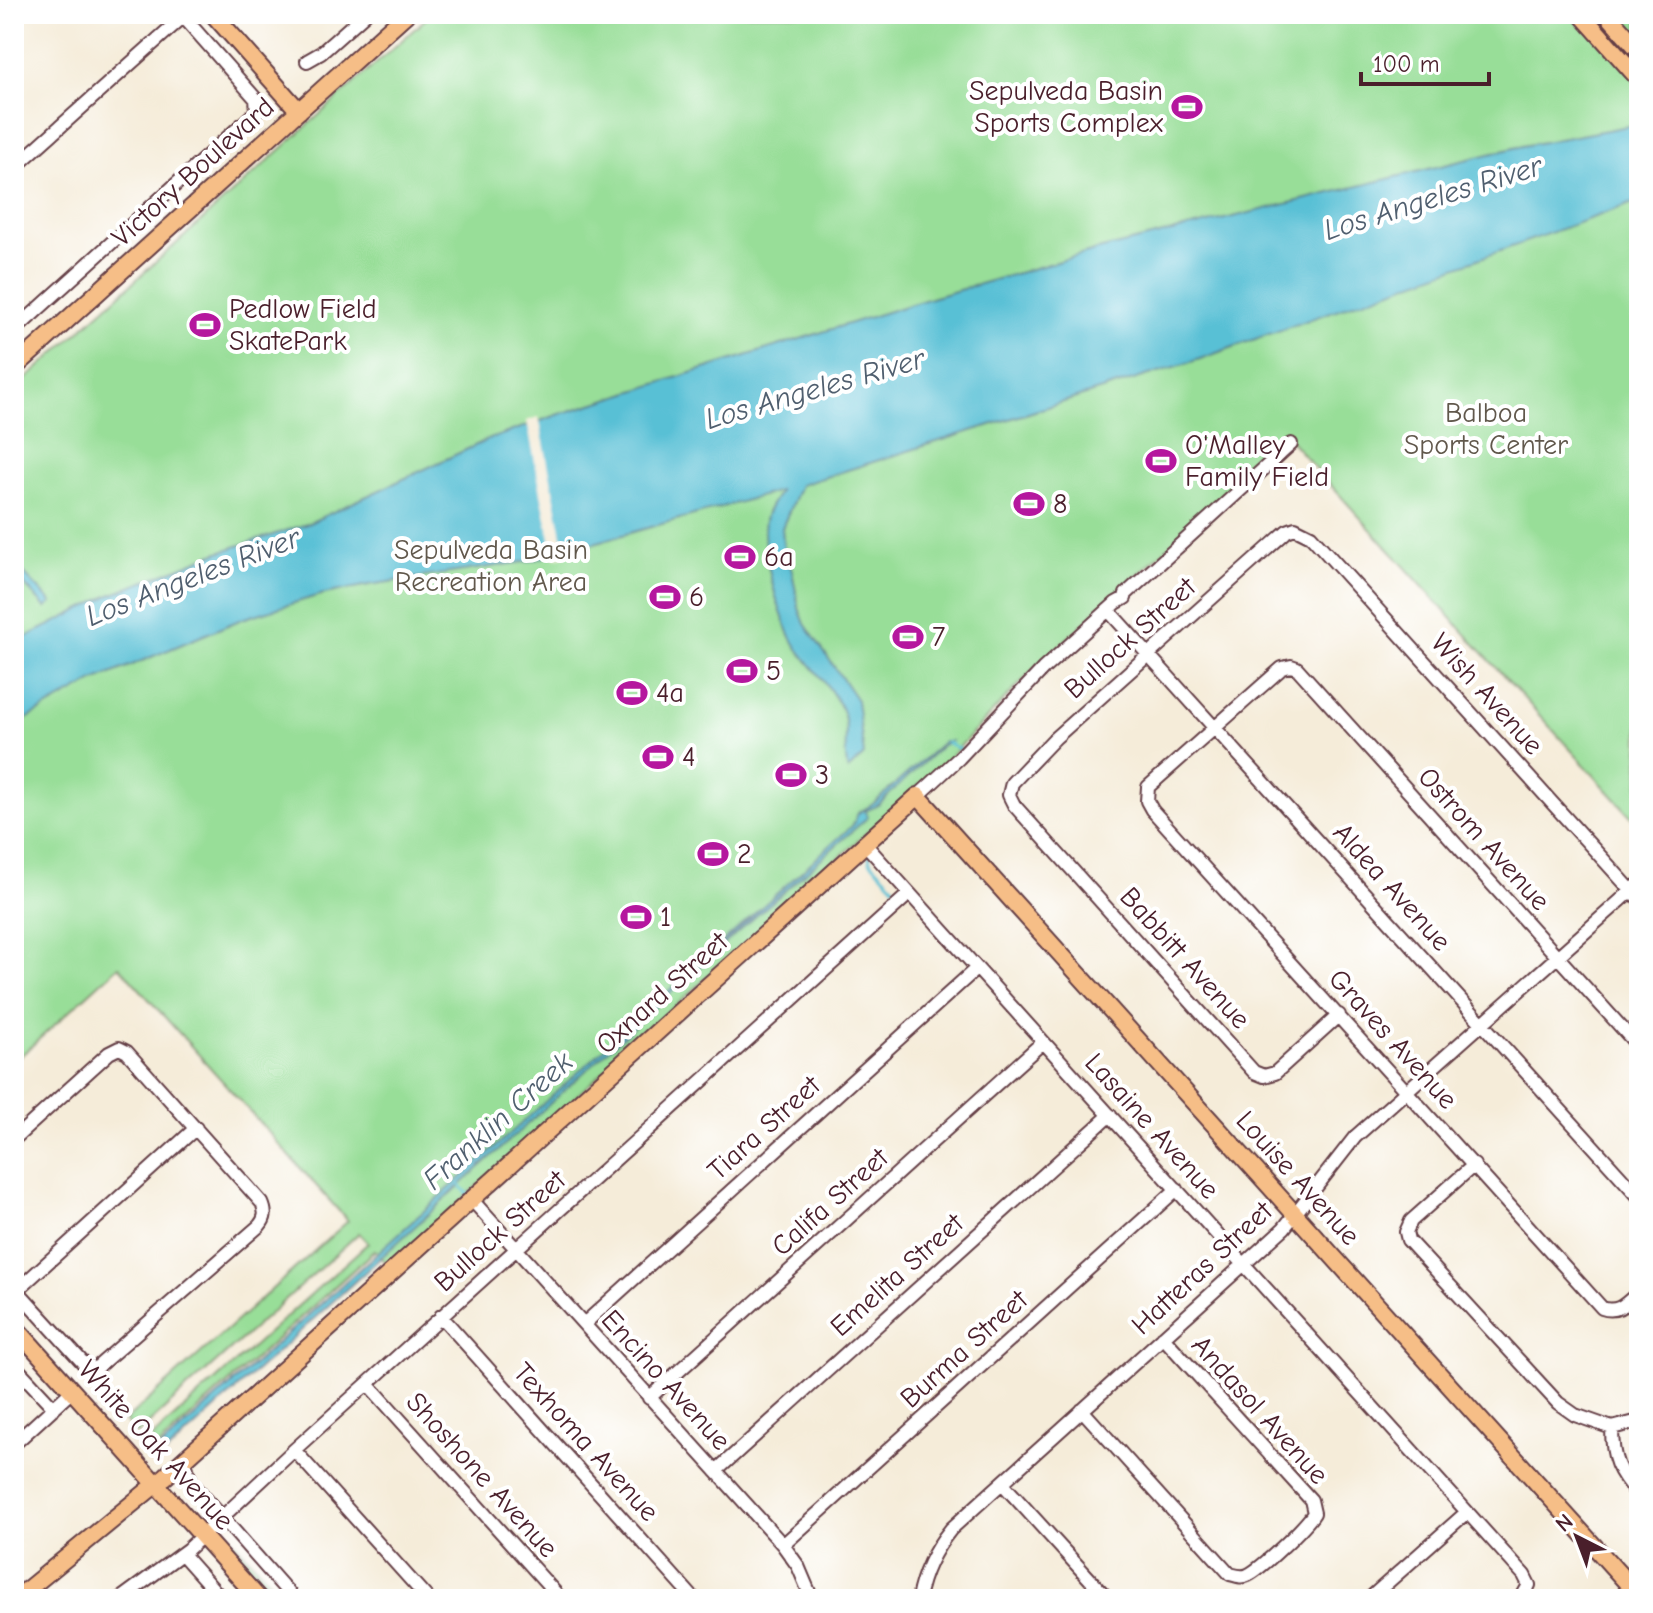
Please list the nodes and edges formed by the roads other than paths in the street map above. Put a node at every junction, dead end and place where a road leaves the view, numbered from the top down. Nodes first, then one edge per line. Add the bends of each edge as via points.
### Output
1 (213, 14) edge
2 (365, 14) edge
3 (406, 14) edge
4 (1581, 14) edge
5 (1607, 14) edge
6 (183, 15) edge
7 (1639, 50) edge
8 (307, 61) dead end
9 (1639, 79) edge
10 (299, 111) junction
11 (14, 168) edge
12 (14, 331) edge
13 (14, 368) edge
14 (1291, 444) dead end
15 (1295, 528) joint
16 (1108, 610) junction
17 (1148, 654) junction
18 (1215, 728) junction
19 (1009, 795) joint
20 (918, 796) junction
21 (865, 844) junction
22 (1637, 891) edge
23 (909, 894) junction
24 (1557, 957) junction
25 (977, 968) junction
26 (1339, 1015) junction
27 (1482, 1023) junction
28 (1043, 1042) junction
29 (1639, 1047) edge
30 (1406, 1091) junction
31 (1110, 1115) junction
32 (196, 1128) junction
33 (14, 1139) edge
34 (1474, 1165) junction
35 (1177, 1189) junction
36 (1639, 1197) edge
37 (472, 1200) junction
38 (1296, 1215) junction
39 (516, 1249) junction
40 (1243, 1264) junction
41 (15, 1290) edge
42 (1639, 1292) edge
43 (441, 1316) junction
44 (584, 1324) junction
45 (14, 1326) edge
46 (1163, 1337) junction
47 (14, 1365) edge
48 (368, 1384) junction
49 (72, 1391) junction
50 (649, 1398) junction
51 (54, 1408) junction
52 (1082, 1410) junction
53 (1639, 1421) edge
54 (1612, 1428) junction
55 (14, 1444) edge
56 (294, 1450) junction
57 (184, 1459) junction
58 (716, 1471) junction
59 (1002, 1483) junction
60 (157, 1485) junction
61 (1639, 1496) edge
62 (1467, 1512) junction
63 (221, 1517) junction
64 (202, 1535) junction
65 (783, 1545) junction
66 (182, 1554) junction
67 (1639, 1596) edge
68 (16, 1599) edge
69 (120, 1599) edge
70 (222, 1599) edge
71 (259, 1599) edge
72 (294, 1599) edge
73 (428, 1599) edge
74 (561, 1599) edge
75 (694, 1599) edge
76 (812, 1599) edge
77 (918, 1599) edge
78 (1108, 1599) edge
79 (1369, 1599) edge
80 (1521, 1599) edge

1 - 10 main road
2 - 8 street
3 - 10 main road, Victory Boulevard
4 - 9 main road
5 - 7 main road
6 - 11 street
6 - 12 street, Victory Boulevard via 256,99 257,111
10 - 13 main road, Victory Boulevard
14 - 16 street, Oxnard Street
15 - 17 street, Bullock Street
15 - 22 street, Wish Avenue via 1311,536
16 - 17 street, Aldea Avenue
16 - 20 street, Oxnard Street
17 - 18 street, Aldea Avenue
17 - 19 street, Bullock Street via 1045,748 1012,783
18 - 24 street, Ostrom Avenue via 1282,668 1291,666 1303,674
18 - 26 street, Graves Avenue via 1154,781 1146,795 1152,810
18 - 27 street, Aldea Avenue
19 - 26 street, Babbitt Avenue via 1254,1072 1275,1073
20 - 21 main road, Oxnard Street
20 - 38 main road, Louise Avenue
21 - 23 street, Lasaine Avenue
21 - 37 main road, Oxnard Street
22 - 24 street, Hatteras Street
23 - 25 street, Lasaine Avenue
23 - 39 street, Bullock Street
24 - 27 street, Hatteras Street
24 - 29 street, Ostrom Avenue
25 - 28 street, Lasaine Avenue
25 - 44 street, Tiara Street
26 - 30 street, Graves Avenue
27 - 30 street, Hatteras Street
27 - 36 street, Aldea Avenue
28 - 31 street, Lasaine Avenue
28 - 50 street, Califa Street
30 - 34 street, Graves Avenue
30 - 38 street, Hatteras Street via 1346,1146
31 - 35 street, Lasaine Avenue
31 - 58 street, Emelita Street
32 - 33 street via 119,1048
32 - 41 street
32 - 41 street, White Oak Avenue via 262,1203 265,1216 259,1226 99,1368 86,1366
34 - 42 street, Graves Avenue via 1602,1308 1620,1309
34 - 54 street via 1411,1221 1408,1240 1558,1403
35 - 40 street, Lasaine Avenue
35 - 65 street, Burma Street
37 - 39 street, Encino Avenue
37 - 57 main road, Oxnard Street
38 - 40 street, Hatteras Street
38 - 67 main road, Louise Avenue
39 - 43 street, Bullock Street
39 - 44 street, Encino Avenue
40 - 46 street, Hatteras Street
40 - 62 street, Lasaine Avenue
43 - 48 street, Bullock Street
43 - 75 street, Texhoma Avenue
44 - 50 street, Encino Avenue
45 - 49 main road, White Oak Avenue
46 - 52 street, Hatteras Street
46 - 52 street, Andasol Avenue via 1307,1495 1314,1513 1303,1528 1253,1572 1230,1574
47 - 51 street, White Oak Avenue
48 - 56 street, Bullock Street
48 - 74 street, Shoshone Avenue
49 - 51 street
49 - 60 main road, White Oak Avenue
50 - 58 street, Encino Avenue
51 - 55 street
52 - 59 street, Hatteras Street
53 - 54 street
54 - 61 street via 1615,1463
56 - 63 street, Bullock Street
56 - 73 street
57 - 60 main road, Oxnard Street
57 - 63 street, White Oak Avenue via 191,1482
58 - 65 street, Encino Avenue
59 - 77 street, Hatteras Street via 939,1543
59 - 78 street
60 - 64 main road, White Oak Avenue
60 - 68 main road, Oxnard Street
62 - 79 street
62 - 80 street, Lasaine Avenue via 1524,1575 1529,1585
63 - 64 street, Bullock Street
63 - 72 street, White Oak Avenue
64 - 66 street, Bullock Street
64 - 71 main road, White Oak Avenue
65 - 76 street, Encino Avenue
66 - 69 street, Bullock Street
66 - 70 street, White Oak Avenue

